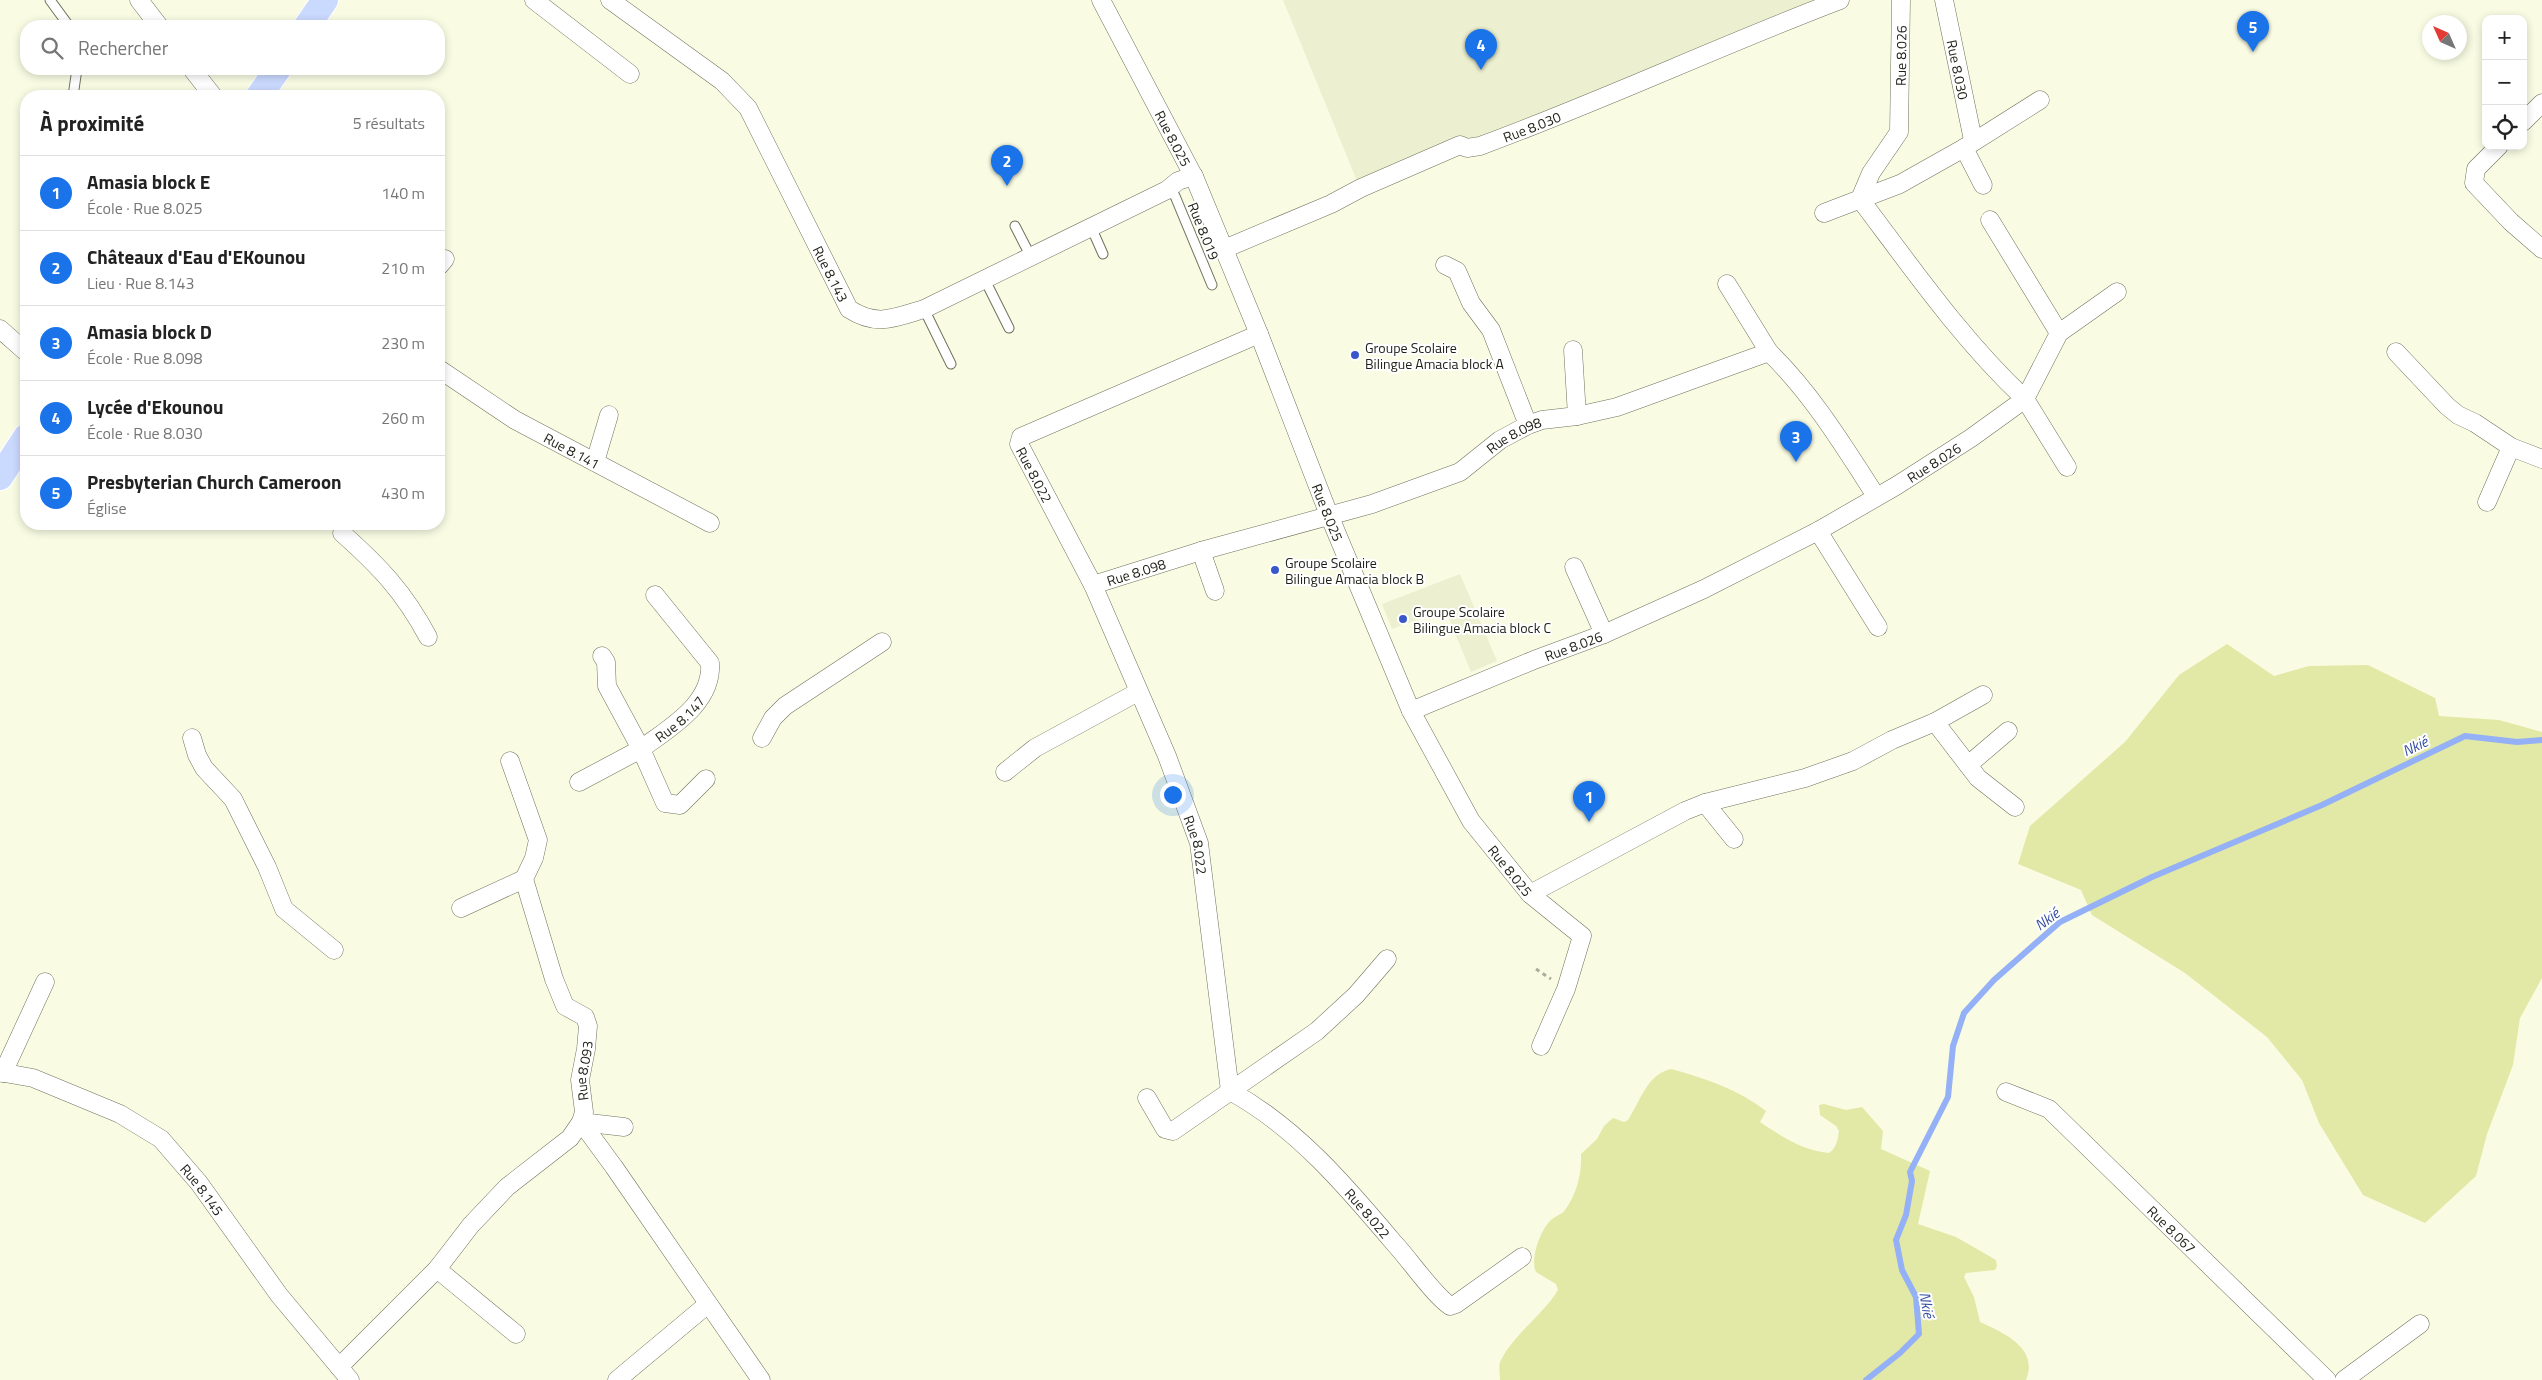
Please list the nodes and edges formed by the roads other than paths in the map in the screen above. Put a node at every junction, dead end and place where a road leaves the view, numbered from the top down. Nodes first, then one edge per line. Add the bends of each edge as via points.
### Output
1 (50, 0) edge
2 (139, 0) edge
3 (325, 0) edge
4 (534, 0) edge
5 (610, 0) edge
6 (1101, 0) edge
7 (1840, 0) edge
8 (1901, 0) edge
9 (1944, 0) edge
10 (65, 20) edge
11 (154, 20) edge
12 (311, 20) edge
13 (630, 74) dead end
14 (76, 75) edge
15 (197, 75) edge
16 (274, 75) edge
17 (74, 90) edge
18 (208, 90) edge
19 (263, 90) edge
20 (2040, 100) dead end
21 (2542, 103) edge
22 (2527, 118) edge
23 (1968, 144) junction
24 (2495, 150) edge
25 (1194, 176) junction
26 (1982, 185) dead end
27 (1167, 190) junction
28 (1860, 199) junction
29 (1824, 213) dead end
30 (1990, 220) dead end
31 (1015, 226) dead end
32 (1091, 227) junction
33 (2542, 248) edge
34 (1224, 249) junction
35 (1103, 254) dead end
36 (1031, 257) junction
37 (1445, 265) dead end
38 (985, 280) junction
39 (1727, 284) dead end
40 (1212, 286) dead end
41 (2116, 292) dead end
42 (924, 309) junction
43 (1009, 328) dead end
44 (0, 329) edge
45 (1259, 334) junction
46 (2059, 334) junction
47 (20, 347) edge
48 (1573, 350) dead end
49 (1768, 352) junction
50 (2396, 352) dead end
51 (950, 364) dead end
52 (445, 373) edge
53 (2025, 399) junction
54 (609, 415) dead end
55 (1577, 416) junction
56 (1528, 425) junction
57 (20, 447) edge
58 (2511, 448) junction
59 (2542, 459) edge
60 (595, 462) junction
61 (2067, 467) dead end
62 (0, 477) edge
63 (1876, 496) junction
64 (2487, 502) dead end
65 (1329, 515) junction
66 (710, 522) dead end
67 (1818, 531) junction
68 (342, 533) dead end
69 (1201, 551) junction
70 (1574, 567) dead end
71 (1093, 585) junction
72 (1215, 591) dead end
73 (655, 595) dead end
74 (1878, 627) dead end
75 (1604, 634) junction
76 (428, 637) dead end
77 (882, 642) dead end
78 (602, 656) dead end
79 (1138, 692) junction
80 (1983, 695) dead end
81 (1411, 711) junction
82 (1935, 722) junction
83 (2008, 731) dead end
84 (192, 738) dead end
85 (762, 738) dead end
86 (641, 749) junction
87 (510, 762) dead end
88 (1968, 765) junction
89 (1005, 772) dead end
90 (706, 779) dead end
91 (579, 782) dead end
92 (1705, 802) junction
93 (2015, 807) dead end
94 (1734, 839) dead end
95 (524, 879) junction
96 (1530, 894) junction
97 (461, 908) dead end
98 (334, 950) dead end
99 (1387, 959) dead end
100 (45, 982) dead end
101 (1541, 1046) dead end
102 (2, 1073) edge
103 (1230, 1091) junction
104 (2006, 1092) dead end
105 (1147, 1098) dead end
106 (581, 1122) junction
107 (624, 1127) dead end
108 (1522, 1257) dead end
109 (436, 1269) junction
110 (708, 1304) junction
111 (2420, 1324) dead end
112 (516, 1334) dead end
113 (345, 1374) edge
114 (617, 1380) edge
115 (760, 1380) edge
116 (2327, 1380) edge
117 (2344, 1380) edge

1 - 10 lane
2 - 11 street
3 - 12 main road
4 - 13 street
5 - 42 street, Rue 8.143 via 722,81 748,108 849,309 881,321
6 - 25 street, Rue 8.025
7 - 34 street, Rue 8.030 via 1748,35 1555,118 1480,146 1467,148 1460,144
8 - 28 street, Rue 8.026 via 1899,132 1871,173
9 - 23 street, Rue 8.030
14 - 17 lane
15 - 18 street
16 - 19 main road
20 - 23 street
21 - 22 street
23 - 26 street, Rue 8.030
23 - 28 street via 1900,184
24 - 33 street via 2476,169 2474,183 2511,222
25 - 27 street, Rue 8.143 via 1178,180
25 - 34 street, Rue 8.025
27 - 32 street, Rue 8.143
27 - 40 lane, Rue 8.019 via 1175,196
28 - 29 street
28 - 53 street via 1990,366
30 - 46 street
31 - 36 lane
32 - 35 lane
32 - 36 street, Rue 8.143
34 - 45 street, Rue 8.025
36 - 38 street, Rue 8.143
37 - 56 street via 1456,271 1471,303 1491,330
38 - 42 street, Rue 8.143
38 - 43 lane
39 - 49 street
41 - 46 street
42 - 51 lane
44 - 47 street
45 - 65 street, Rue 8.025
45 - 71 street, Rue 8.022 via 1019,439
46 - 53 street
48 - 55 street
49 - 55 street, Rue 8.098 via 1626,404
49 - 63 street via 1792,374 1814,402
50 - 58 street via 2447,406
52 - 60 street, Rue 8.141 via 515,420
53 - 61 street
53 - 63 street, Rue 8.026 via 1971,438
54 - 60 street
55 - 56 street, Rue 8.098
56 - 65 street, Rue 8.098 via 1500,440 1460,472 1372,504
57 - 62 main road
58 - 59 street
58 - 64 street
60 - 66 street, Rue 8.141
63 - 67 street, Rue 8.026
65 - 69 street, Rue 8.098
65 - 81 street, Rue 8.025
67 - 74 street
67 - 75 street, Rue 8.026 via 1704,589
68 - 76 street via 393,581 411,605
69 - 71 street, Rue 8.098
69 - 72 street
70 - 75 street
71 - 79 street, Rue 8.022
73 - 86 street, Rue 8.147 via 706,658 710,669 692,710
75 - 81 street, Rue 8.026
77 - 85 street via 785,706 773,718
78 - 86 street, Rue 8.147 via 606,662 607,686
79 - 89 street via 1035,748
79 - 103 street, Rue 8.022 via 1167,756 1199,843
80 - 82 street
81 - 96 street, Rue 8.025 via 1470,821
82 - 88 street
82 - 92 street via 1829,770
83 - 88 street
84 - 98 street via 204,768 233,799 267,866 284,909
86 - 90 street via 665,803 680,805
86 - 91 street
87 - 95 street via 538,840
88 - 93 street via 1983,782
92 - 94 street
92 - 96 street
95 - 97 street
95 - 106 street, Rue 8.093 via 561,997 565,1006 585,1017 588,1026 580,1080 584,1112
96 - 101 street, Rue 8.025 via 1578,932 1583,940
99 - 103 street via 1337,1014
100 - 102 street
102 - 113 street, Rue 8.145 via 33,1078 120,1114 161,1139 199,1183 279,1295
103 - 105 street via 1173,1131 1165,1129
103 - 108 street, Rue 8.022 via 1278,1121 1311,1152 1450,1306 1484,1286
104 - 116 street, Rue 8.067 via 2040,1104 2058,1117
106 - 107 street
106 - 109 street via 570,1138 507,1187
106 - 110 street
109 - 112 street
109 - 113 street
110 - 114 street
110 - 115 street
111 - 117 street

